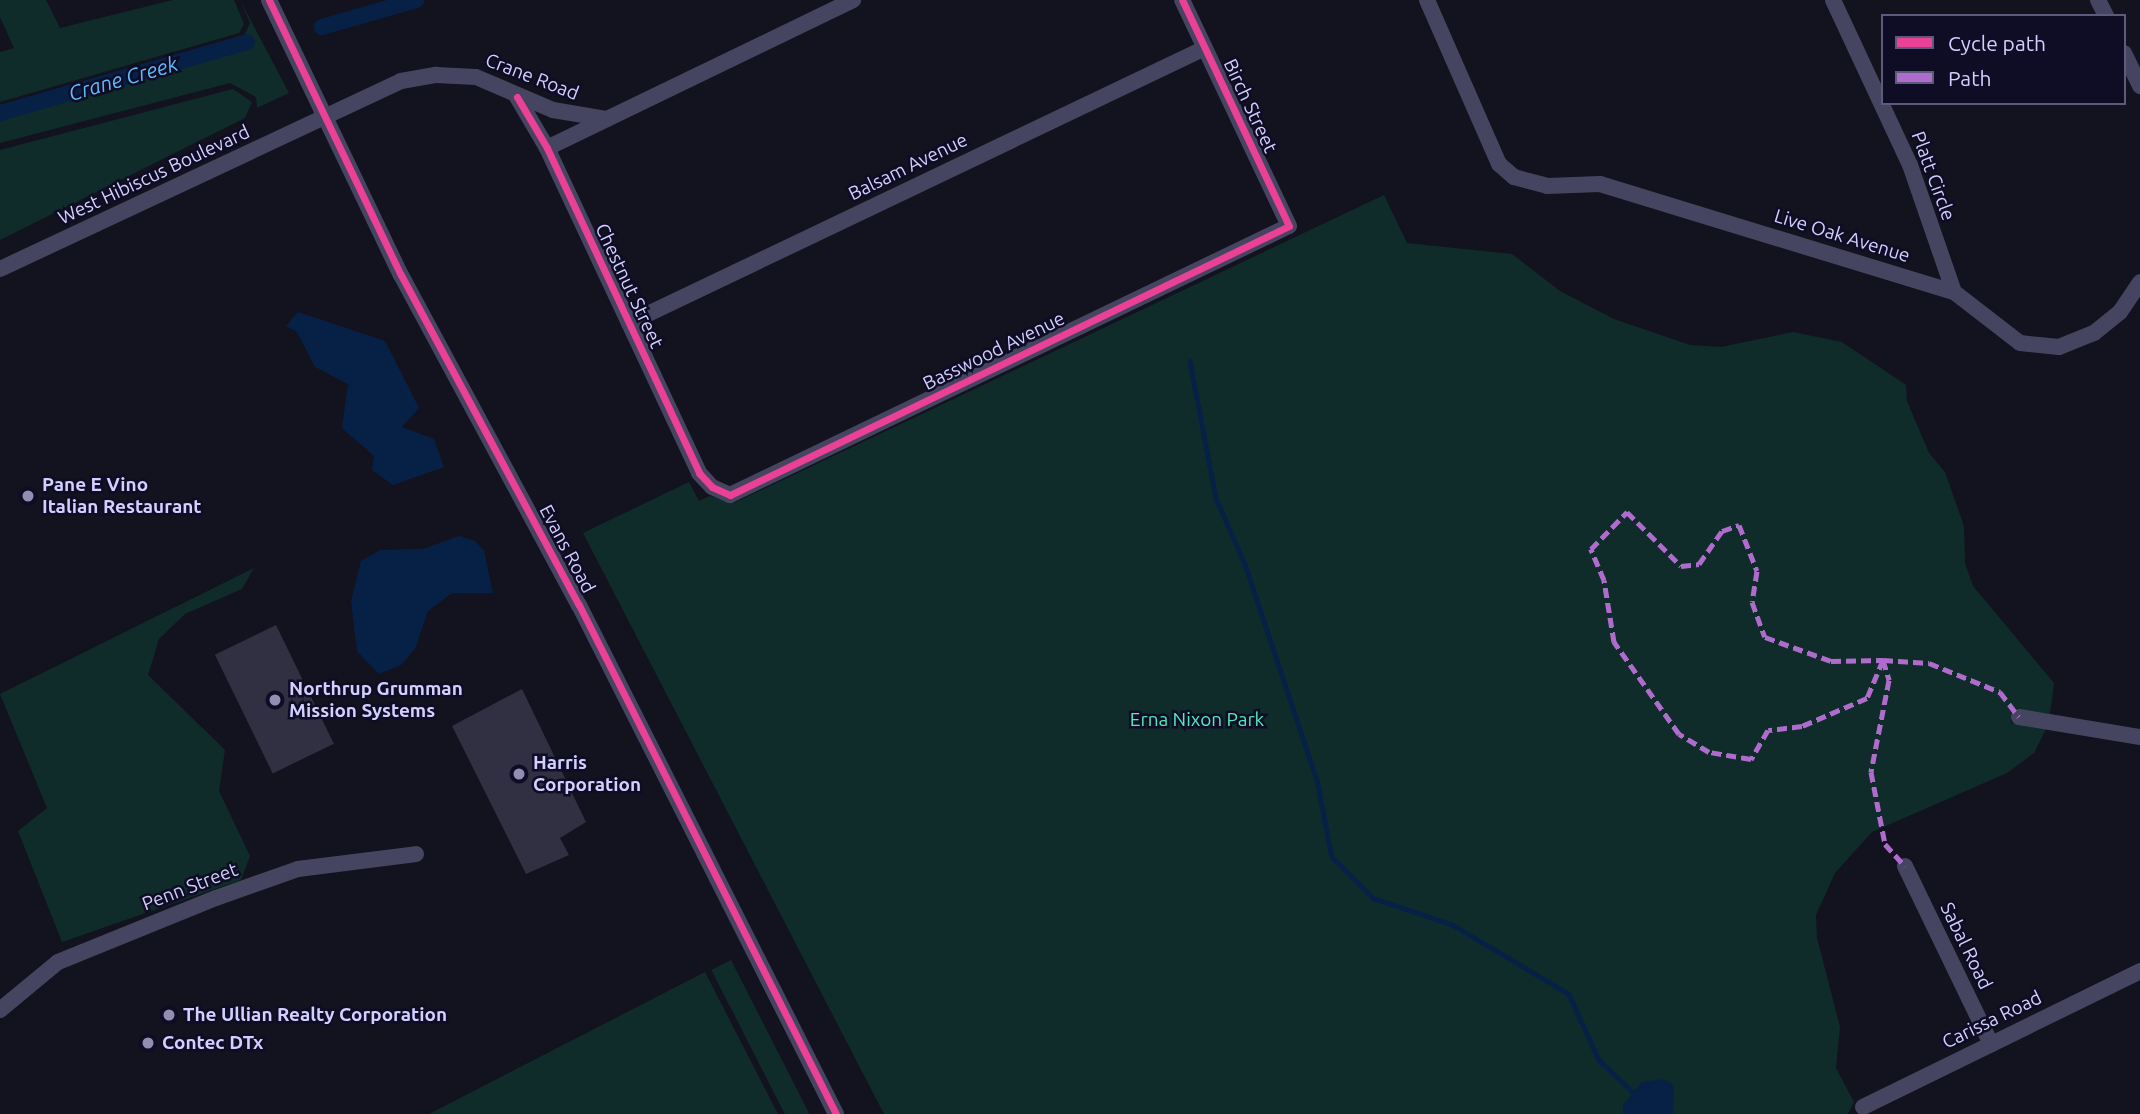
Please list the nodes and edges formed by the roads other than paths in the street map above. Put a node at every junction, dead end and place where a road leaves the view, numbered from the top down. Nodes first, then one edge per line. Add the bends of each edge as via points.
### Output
1 (269, 0) edge
2 (853, 0) edge
3 (1182, 0) edge
4 (1427, 0) edge
5 (1833, 0) edge
6 (1205, 48) junction
7 (2126, 57) edge
8 (2140, 86) edge
9 (517, 97) junction
10 (1881, 103) edge
11 (1882, 105) edge
12 (325, 118) junction
13 (607, 119) junction
14 (547, 148) junction
15 (1289, 226) joint
16 (0, 269) edge
17 (2140, 282) edge
18 (1954, 292) junction
19 (629, 323) junction
20 (712, 487) joint
21 (2019, 716) dead end
22 (2140, 737) edge
23 (416, 854) dead end
24 (1905, 866) dead end
25 (2140, 971) edge
26 (0, 1010) edge
27 (1992, 1044) junction
28 (1863, 1107) dead end
29 (836, 1114) edge

1 - 12 street, Evans Road
2 - 13 street, Crane Road
3 - 6 street, Birch Street
4 - 18 street, Live Oak Avenue via 1499,164 1514,177 1547,186 1600,184
5 - 10 street, Platt Circle
6 - 15 street, Birch Street
6 - 19 street, Balsam Avenue
7 - 8 street
9 - 12 street, Crane Road via 476,77 436,75 401,81
9 - 13 street, Crane Road via 587,120
9 - 14 street, Chestnut Street
11 - 18 street, Platt Circle via 1910,165
12 - 16 street, West Hibiscus Boulevard
12 - 29 street, Evans Road via 401,275 592,630
13 - 14 street, Crane Road
14 - 19 street, Chestnut Street
15 - 20 street, Basswood Avenue via 730,495
17 - 18 street, Live Oak Avenue via 2120,312 2094,334 2059,347 2020,343
19 - 20 street, Chestnut Street via 699,473
21 - 22 street
23 - 26 street, Penn Street via 298,869 216,898 58,962
24 - 27 street, Sabal Road
25 - 27 street, Carissa Road
27 - 28 street, Carissa Road

